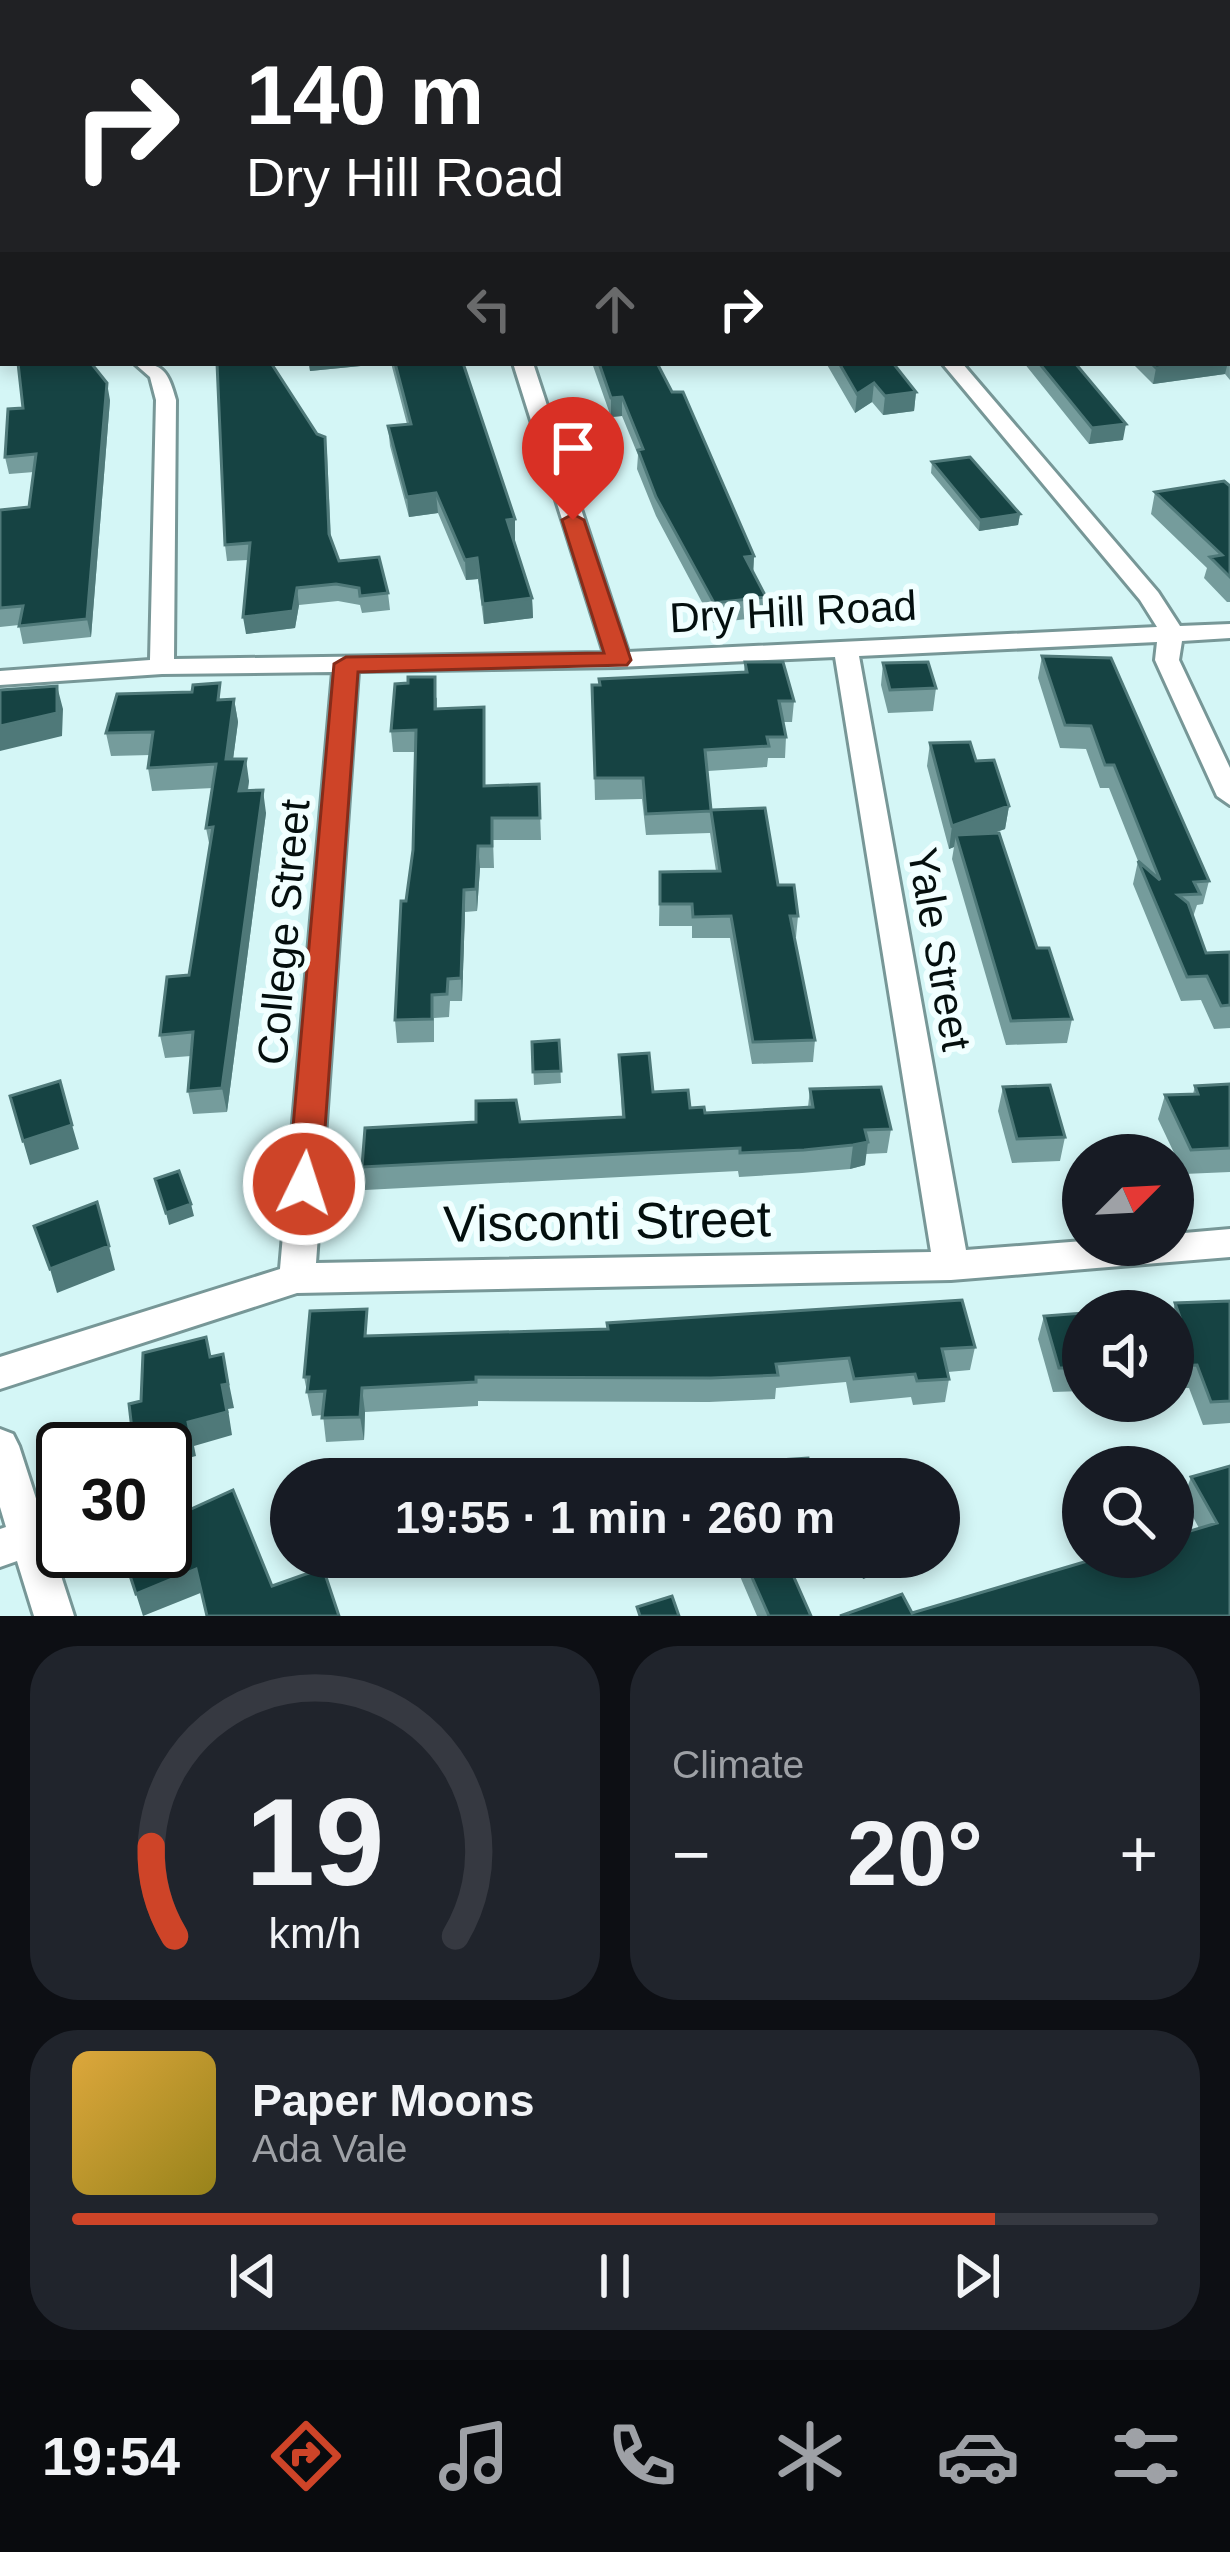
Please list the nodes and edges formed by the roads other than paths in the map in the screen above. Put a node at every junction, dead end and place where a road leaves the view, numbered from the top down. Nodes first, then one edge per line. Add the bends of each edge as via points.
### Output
1 (148, 366) edge
2 (524, 366) edge
3 (955, 366) edge
4 (1171, 630) junction
5 (1230, 631) edge
6 (845, 646) junction
7 (618, 660) junction
8 (346, 664) junction
9 (162, 667) junction
10 (0, 677) edge
11 (1230, 796) edge
12 (1230, 1243) edge
13 (951, 1266) junction
14 (297, 1278) junction
15 (0, 1372) edge
16 (0, 1446) edge
17 (16, 1543) edge
18 (54, 1616) edge

1 - 9 street via 166,400
2 - 7 street
3 - 4 street
4 - 5 street, Dry Hill Road
4 - 6 street, Dry Hill Road
4 - 11 street via 1167,660
6 - 7 street, Dry Hill Road
6 - 13 street, Yale Street
7 - 8 street, Dry Hill Road
8 - 9 street, Dry Hill Road
8 - 14 street, College Street
9 - 10 street, Dry Hill Road
12 - 13 street, Visconti Street
13 - 14 street, Visconti Street
14 - 15 street, Visconti Street
16 - 17 street
17 - 18 street

